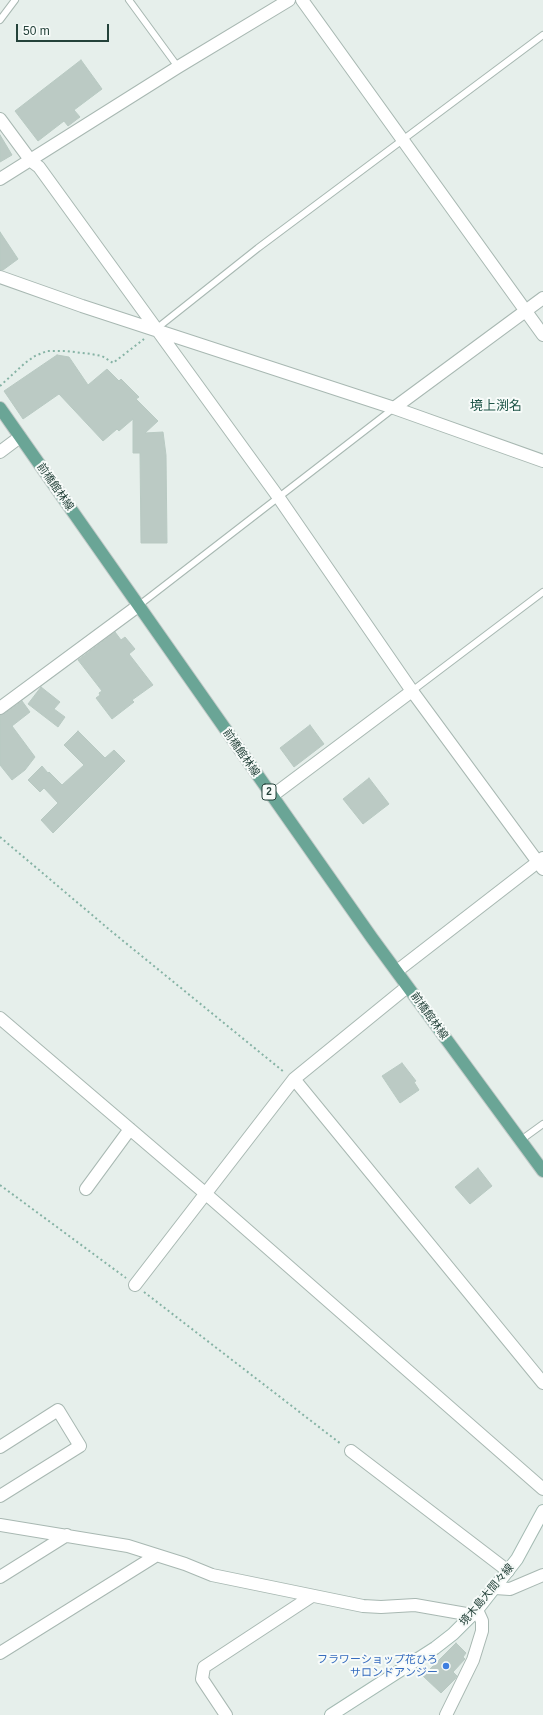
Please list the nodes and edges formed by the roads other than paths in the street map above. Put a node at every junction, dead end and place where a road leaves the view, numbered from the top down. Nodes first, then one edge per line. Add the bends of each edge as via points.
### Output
1 (15, 0) edge
2 (129, 0) edge
3 (289, 0) edge
4 (302, 0) edge
5 (0, 20) edge
6 (543, 35) edge
7 (178, 66) junction
8 (0, 119) edge
9 (403, 140) junction
10 (31, 161) junction
11 (0, 179) edge
12 (0, 277) edge
13 (543, 298) edge
14 (525, 311) junction
15 (156, 329) junction
16 (543, 335) edge
17 (0, 408) edge
18 (394, 408) junction
19 (20, 437) junction
20 (0, 452) edge
21 (543, 461) edge
22 (279, 498) junction
23 (543, 592) edge
24 (138, 606) junction
25 (412, 691) junction
26 (0, 708) edge
27 (272, 796) junction
28 (541, 863) edge
29 (397, 971) junction
30 (407, 987) junction
31 (0, 1018) edge
32 (294, 1079) junction
33 (543, 1124) edge
34 (130, 1129) junction
35 (521, 1140) junction
36 (543, 1171) edge
37 (86, 1189) dead end
38 (206, 1194) junction
39 (135, 1285) road end
40 (543, 1383) edge
41 (0, 1447) edge
42 (351, 1451) road end
43 (543, 1489) edge
44 (0, 1496) edge
45 (543, 1511) edge
46 (0, 1525) edge
47 (67, 1535) junction
48 (157, 1555) junction
49 (508, 1571) junction
50 (543, 1575) edge
51 (0, 1577) edge
52 (495, 1588) junction
53 (312, 1596) junction
54 (475, 1612) junction
55 (0, 1653) edge
56 (226, 1715) edge
57 (331, 1715) edge
58 (446, 1715) edge

1 - 5 lane
2 - 7 lane
3 - 7 street
4 - 9 street
6 - 9 lane
7 - 10 street
8 - 10 street
9 - 14 street
9 - 15 lane via 258,248
10 - 11 street
10 - 15 street via 39,167
12 - 15 street
13 - 14 street
14 - 16 street
14 - 18 street
15 - 18 street
15 - 22 street
17 - 19 main road, 前橋館林線 / 2
18 - 21 street
18 - 22 lane
19 - 20 street
19 - 24 main road, 前橋館林線 / 2
22 - 24 lane
22 - 25 street
23 - 25 lane
24 - 26 street
24 - 27 main road, 前橋館林線 / 2
25 - 27 street
25 - 28 street
27 - 29 main road, 前橋館林線 / 2
28 - 29 street
29 - 30 main road, 前橋館林線 / 2
30 - 32 street
30 - 35 main road, 前橋館林線 / 2
31 - 34 street
32 - 38 street
32 - 40 street
33 - 35 lane
34 - 37 street
34 - 38 street
35 - 36 main road, 前橋館林線 / 2
38 - 39 street
38 - 43 street
41 - 44 street via 58,1410 80,1446
42 - 49 street
45 - 49 street, 境木島大間々線
46 - 47 street
47 - 48 street via 128,1546
47 - 51 street
48 - 53 street via 212,1575
48 - 55 street
49 - 52 street, 境木島大間々線
50 - 52 street via 510,1590
52 - 54 street, 境木島大間々線
53 - 54 street via 363,1606 416,1605
53 - 56 street via 204,1667 202,1679
54 - 57 street, 境木島大間々線 via 435,1648
54 - 58 street via 482,1621 482,1631 473,1660

